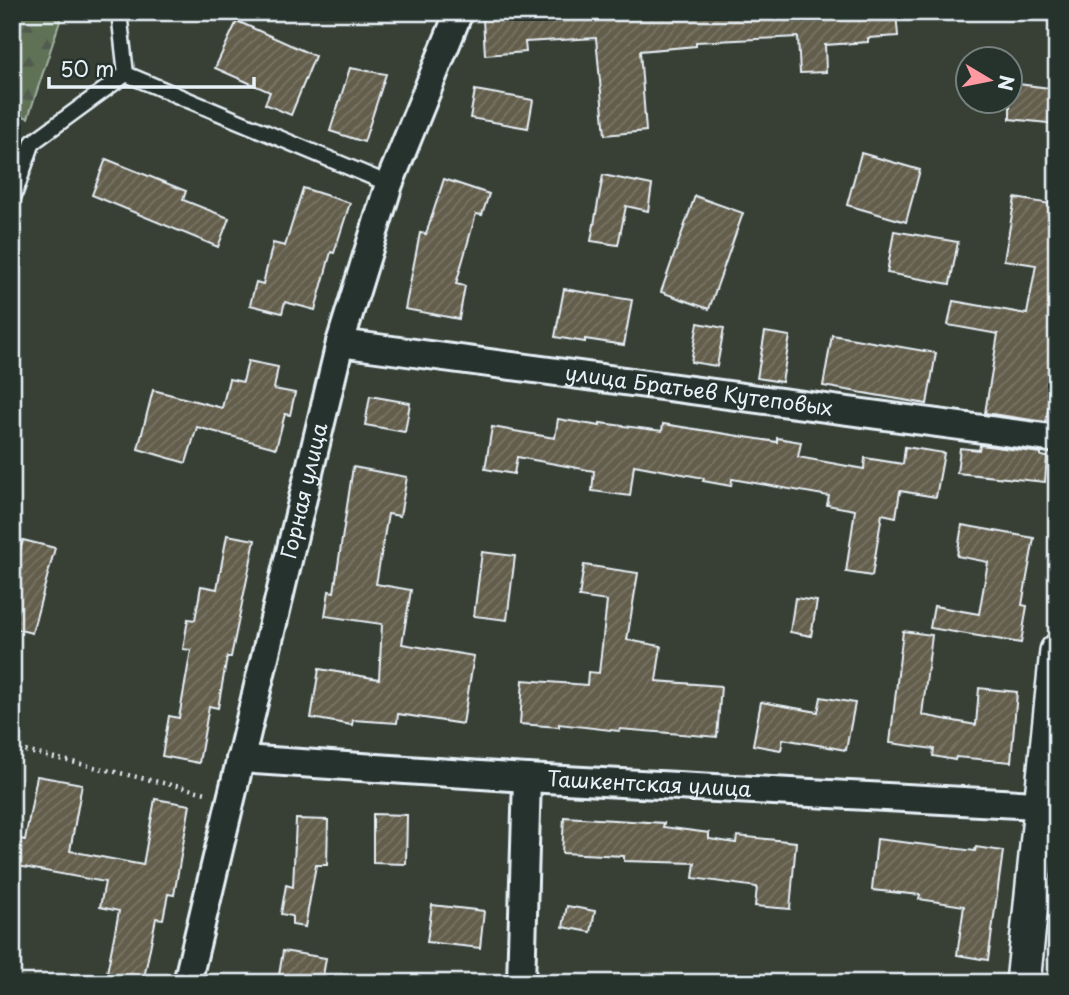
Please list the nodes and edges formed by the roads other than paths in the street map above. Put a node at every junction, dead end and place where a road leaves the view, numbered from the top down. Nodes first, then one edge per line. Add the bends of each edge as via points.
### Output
1 (119, 12) edge
2 (459, 12) edge
3 (126, 74) junction
4 (389, 184) junction
5 (12, 201) edge
6 (340, 343) junction
7 (1057, 439) edge
8 (1057, 651) edge
9 (240, 759) junction
10 (527, 778) junction
11 (1049, 806) edge
12 (187, 983) edge
13 (521, 983) edge
14 (1023, 983) edge

1 - 3 lane
2 - 4 street, Горная улица
3 - 4 lane
3 - 5 lane via 33,142
4 - 6 street, Горная улица
6 - 7 street, улица Братьев Кутеповых
6 - 9 street, Горная улица
8 - 11 street
9 - 10 street, Ташкентская улица
9 - 12 street, Горная улица
10 - 11 street, Ташкентская улица
10 - 13 street
11 - 14 street

